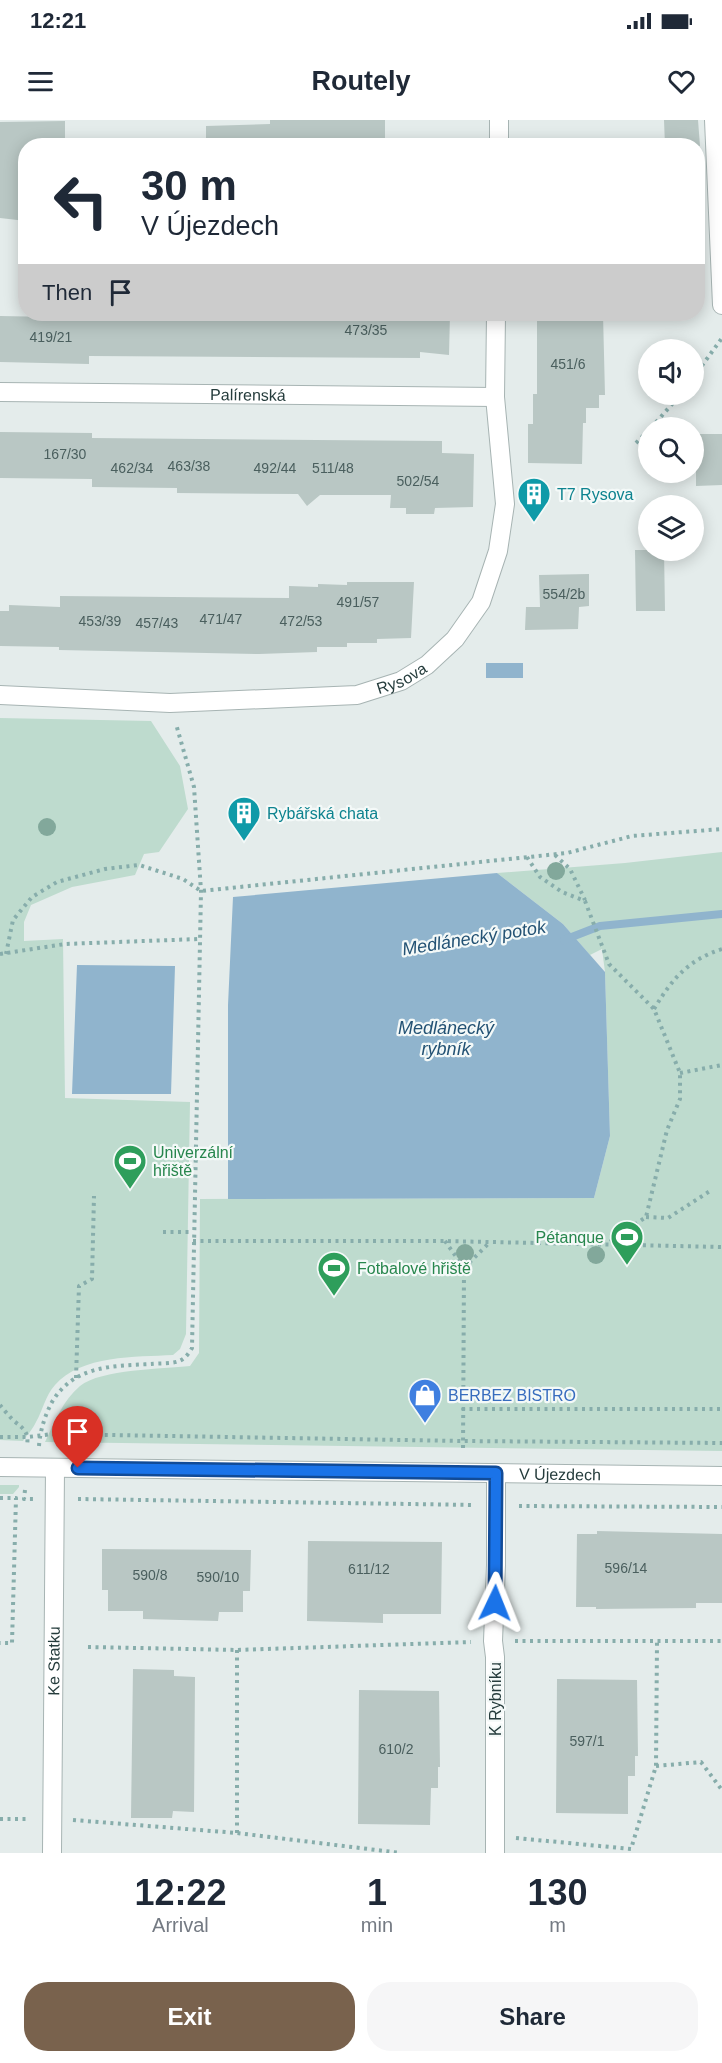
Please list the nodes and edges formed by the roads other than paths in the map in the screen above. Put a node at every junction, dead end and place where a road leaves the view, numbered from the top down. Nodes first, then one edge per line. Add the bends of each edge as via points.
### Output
1 (499, 120) edge
2 (714, 120) edge
3 (499, 138) edge
4 (722, 305) edge
5 (496, 321) edge
6 (0, 392) edge
7 (495, 397) junction
8 (0, 694) edge
9 (0, 1467) edge
10 (40, 1468) junction
11 (496, 1473) junction
12 (722, 1476) edge
13 (495, 1844) edge
14 (52, 1853) edge

1 - 3 street
2 - 4 street
5 - 7 street, Rysova
6 - 7 street, Palírenská
7 - 8 street, Rysova via 505,504 498,551 481,602 455,639 428,665 401,681 357,695 170,703
9 - 10 street, V Újezdech
10 - 11 street, V Újezdech
10 - 14 street, Ke Statku via 55,1499
11 - 12 street, V Újezdech
11 - 13 street, K Rybníku

